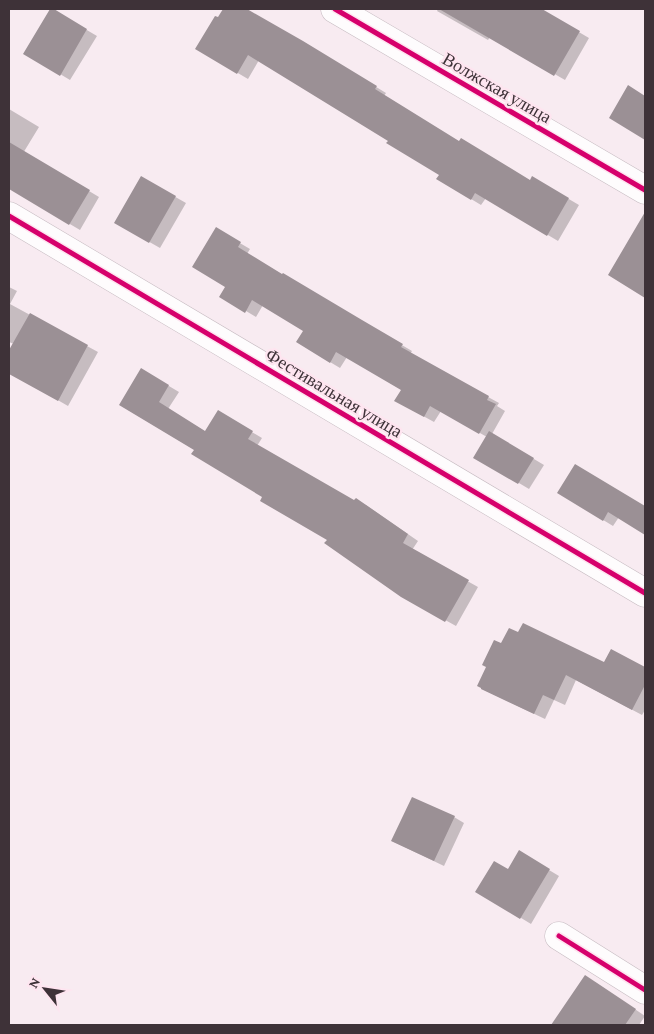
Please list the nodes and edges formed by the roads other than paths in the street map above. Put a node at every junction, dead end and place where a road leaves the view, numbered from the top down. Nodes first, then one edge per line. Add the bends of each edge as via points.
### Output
1 (335, 9) edge
2 (645, 190) edge
3 (9, 216) edge
4 (645, 593) edge
5 (559, 936) dead end
6 (645, 990) edge

1 - 2 street, Волжская улица
3 - 4 street, Фестивальная улица
5 - 6 street

